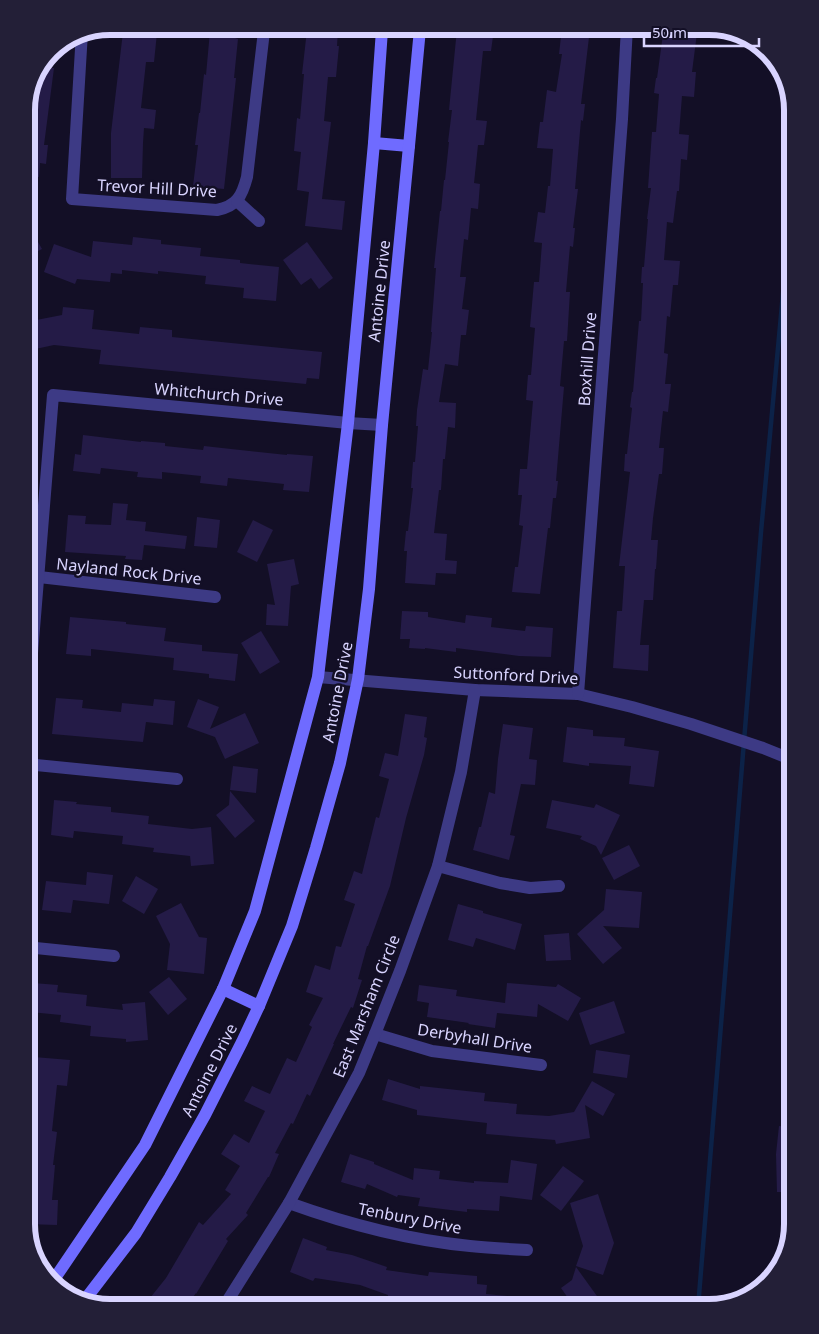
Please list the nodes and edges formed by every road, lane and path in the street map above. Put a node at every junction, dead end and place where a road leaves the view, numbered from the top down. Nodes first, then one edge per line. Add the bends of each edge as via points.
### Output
1 (264, 35) edge
2 (382, 35) edge
3 (419, 35) edge
4 (627, 35) edge
5 (81, 41) edge
6 (374, 143) junction
7 (409, 146) junction
8 (237, 201) junction
9 (259, 221) dead end
10 (348, 422) junction
11 (382, 425) junction
12 (39, 578) junction
13 (215, 596) dead end
14 (35, 624) edge
15 (318, 677) junction
16 (358, 679) junction
17 (474, 690) junction
18 (578, 694) junction
19 (784, 756) edge
20 (35, 765) edge
21 (177, 779) dead end
22 (438, 866) junction
23 (560, 886) dead end
24 (35, 947) edge
25 (114, 956) dead end
26 (223, 989) junction
27 (259, 1006) junction
28 (375, 1034) junction
29 (541, 1066) dead end
30 (289, 1202) junction
31 (527, 1250) dead end
32 (57, 1276) edge
33 (88, 1296) edge
34 (229, 1299) edge

1 - 8 street, Trevor Hill Drive via 247,177
2 - 6 main road, Antoine Drive
3 - 7 main road, Antoine Drive
4 - 18 street, Boxhill Drive
5 - 8 street, Trevor Hill Drive via 72,200 217,210 228,208
6 - 7 main road
6 - 10 main road, Antoine Drive
7 - 11 main road, Antoine Drive
8 - 9 street
10 - 11 street, Whitchurch Drive
10 - 12 street, Whitchurch Drive via 53,395
10 - 15 main road, Antoine Drive
11 - 16 main road, Antoine Drive
12 - 13 street, Nayland Rock Drive
12 - 14 street
15 - 16 street, Suttonford Drive
15 - 26 main road, Antoine Drive via 255,911
16 - 17 street, Suttonford Drive
16 - 27 main road, Antoine Drive via 340,763 316,848 292,926
17 - 18 street, Suttonford Drive
17 - 22 street, East Marsham Circle via 460,772
18 - 19 street, Suttonford Drive via 691,724
20 - 21 street
22 - 23 street via 530,888
22 - 28 street, East Marsham Circle
24 - 25 street
26 - 27 main road
26 - 32 main road, Antoine Drive via 145,1144
27 - 33 main road, Antoine Drive via 170,1177 136,1233
28 - 29 street, Derbyhall Drive via 432,1051
28 - 30 street, East Marsham Circle via 359,1073
30 - 31 street, Tenbury Drive via 364,1227 418,1238
30 - 34 street, East Marsham Circle

